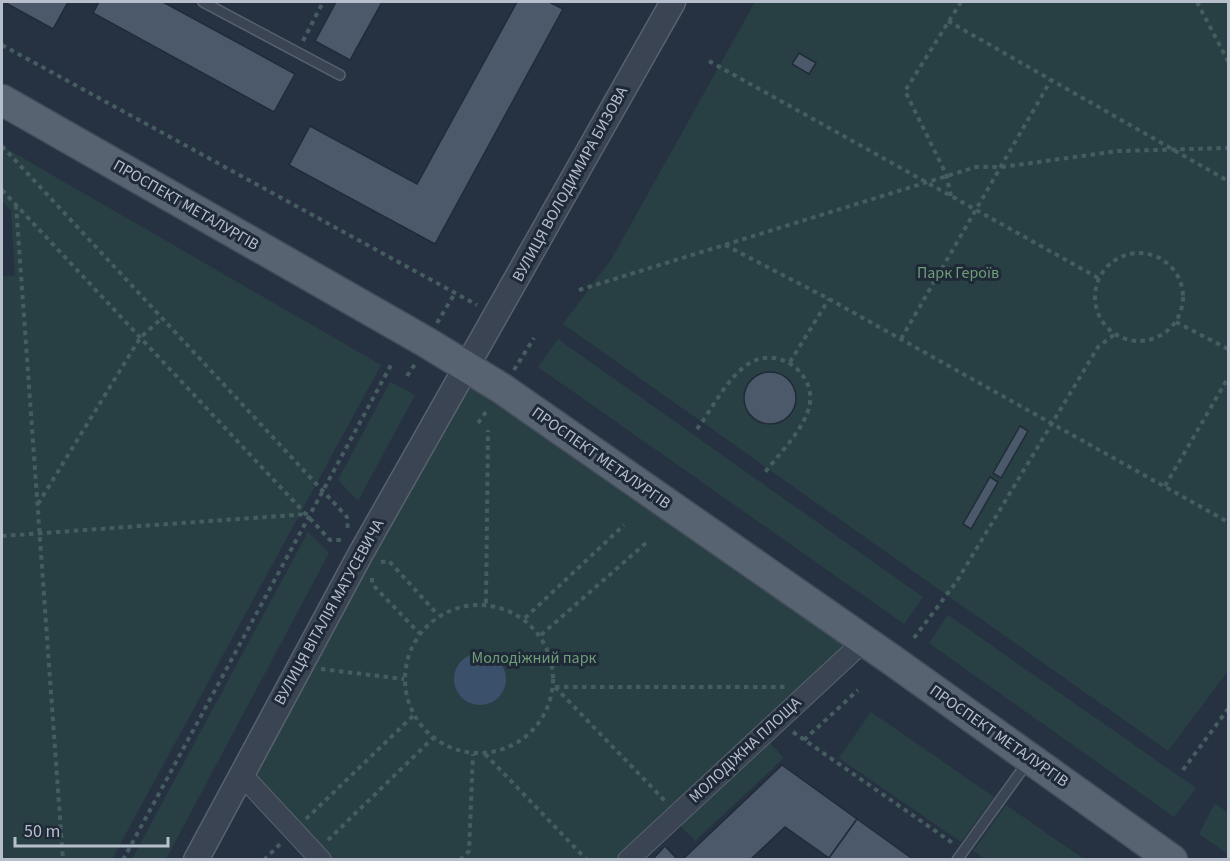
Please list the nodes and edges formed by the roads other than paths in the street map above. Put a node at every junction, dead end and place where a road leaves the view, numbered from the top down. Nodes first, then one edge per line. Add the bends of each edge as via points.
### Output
1 (203, 2) edge
2 (673, 2) edge
3 (340, 75) dead end
4 (2, 100) edge
5 (467, 366) junction
6 (864, 641) junction
7 (1030, 759) junction
8 (241, 774) junction
9 (318, 856) edge
10 (196, 860) edge
11 (628, 860) edge
12 (957, 860) edge
13 (1172, 860) edge

1 - 3 lane
2 - 5 street, ВУЛИЦЯ ВОЛОДИМИРА БИЗОВА
4 - 5 main road, ПРОСПЕКТ МЕТАЛУРГІВ
5 - 6 main road, ПРОСПЕКТ МЕТАЛУРГІВ
5 - 8 street, ВУЛИЦЯ ВІТАЛІЯ МАТУСЕВИЧА via 366,558 298,666
6 - 7 main road, ПРОСПЕКТ МЕТАЛУРГІВ
6 - 11 street, МОЛОДІЖНА ПЛОЩА
7 - 12 lane
7 - 13 main road, ПРОСПЕКТ МЕТАЛУРГІВ
8 - 9 street
8 - 10 street, ВУЛИЦЯ ВІТАЛІЯ МАТУСЕВИЧА

